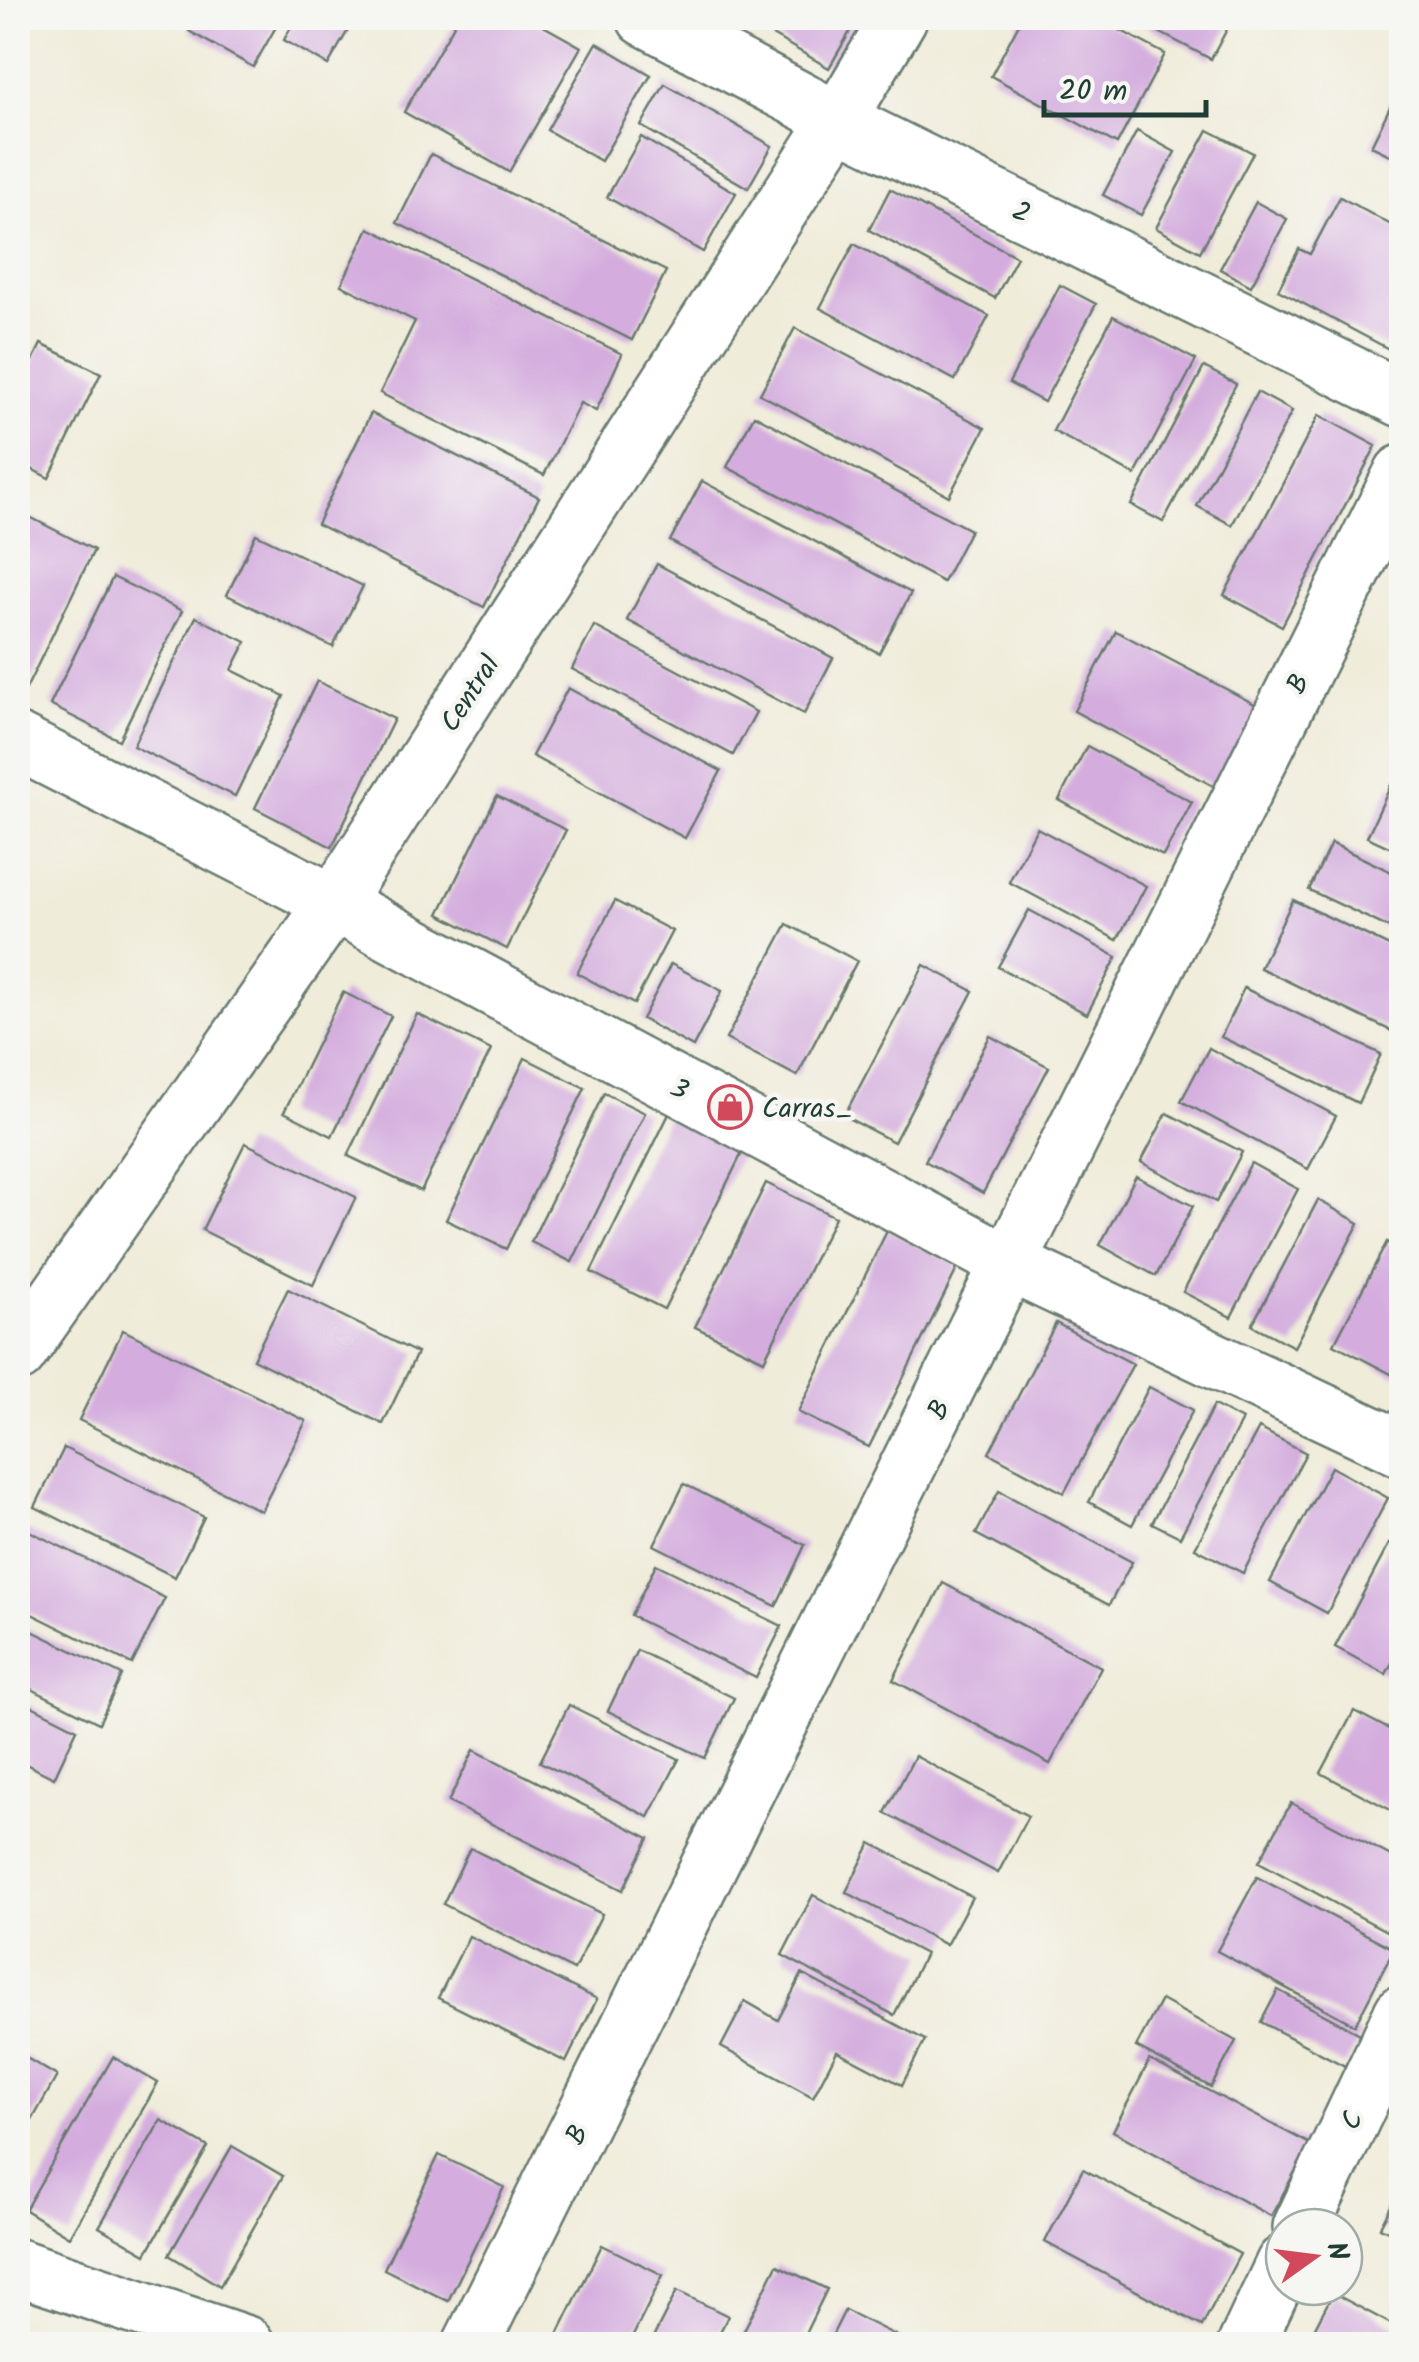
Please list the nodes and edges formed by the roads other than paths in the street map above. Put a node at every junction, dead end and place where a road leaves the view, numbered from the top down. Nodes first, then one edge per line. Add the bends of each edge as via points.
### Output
1 (645, 18) edge
2 (899, 18) edge
3 (838, 120) junction
4 (1402, 399) edge
5 (1402, 472) edge
6 (18, 742) edge
7 (334, 903) junction
8 (1010, 1264) junction
9 (18, 1354) edge
10 (1402, 1450) edge
11 (1402, 2012) edge
12 (1310, 2207) edge
13 (18, 2267) edge
14 (1264, 2306) edge
15 (246, 2344) edge
16 (471, 2344) edge
17 (1246, 2344) edge

1 - 3 street, 2
2 - 3 street, Central
3 - 4 street, 2
3 - 7 street, Central
5 - 8 street, B
6 - 7 street, 3
7 - 8 street, 3
7 - 9 street, Central
8 - 10 street, 3
8 - 16 street, B
11 - 12 street, C
13 - 15 street
14 - 17 street

